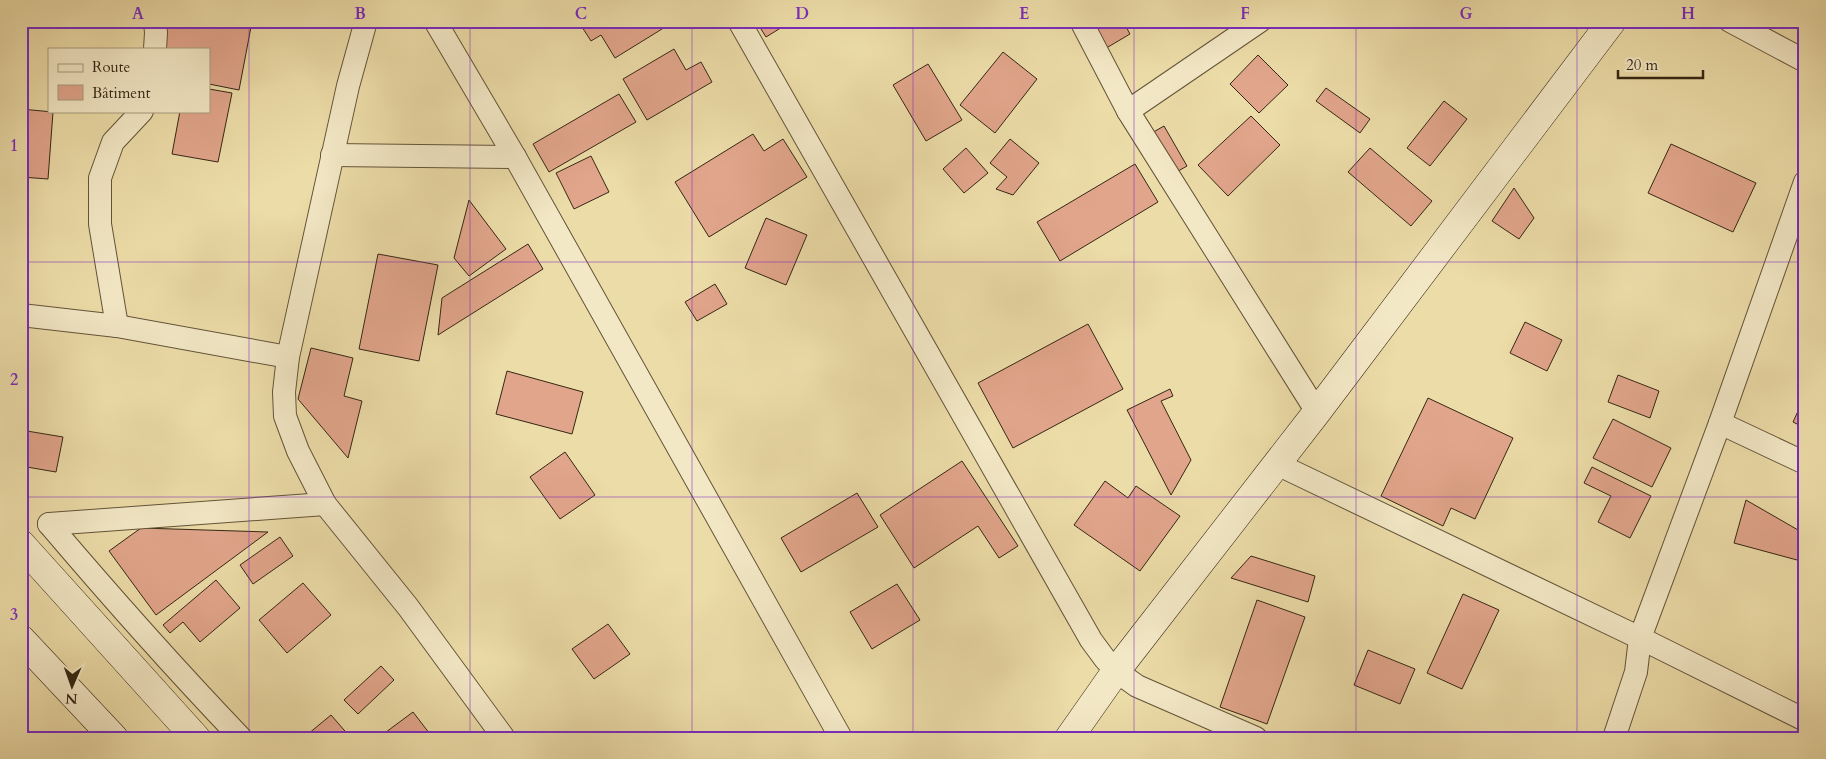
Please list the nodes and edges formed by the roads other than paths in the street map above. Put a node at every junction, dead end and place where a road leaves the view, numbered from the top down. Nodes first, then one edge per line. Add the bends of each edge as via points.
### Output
1 (155, 21) edge
2 (366, 21) edge
3 (435, 21) edge
4 (739, 21) edge
5 (1081, 21) edge
6 (1260, 21) edge
7 (1612, 21) edge
8 (1730, 21) edge
9 (155, 48) edge
10 (1805, 61) edge
11 (1128, 111) junction
12 (141, 112) edge
13 (332, 155) junction
14 (515, 157) junction
15 (1805, 182) edge
16 (21, 315) edge
17 (117, 326) junction
18 (288, 357) junction
19 (1317, 412) junction
20 (1720, 423) junction
21 (1805, 463) edge
22 (1277, 464) junction
23 (325, 504) junction
24 (21, 544) edge
25 (1640, 638) junction
26 (23, 644) edge
27 (1116, 671) junction
28 (1805, 720) edge
29 (114, 738) edge
30 (196, 738) edge
31 (241, 738) edge
32 (504, 738) edge
33 (841, 738) edge
34 (1069, 738) edge
35 (1256, 738) edge
36 (1614, 738) edge

1 - 9 street
2 - 13 street
3 - 14 street
4 - 27 street via 1091,640
5 - 11 street
6 - 11 street
7 - 19 street
8 - 10 street
11 - 19 street
12 - 17 street via 113,142 100,178 100,224
13 - 14 street
13 - 18 street
14 - 33 street
15 - 20 street
16 - 17 street
17 - 18 street
18 - 23 street via 285,416 298,451
19 - 22 street
20 - 21 street
20 - 25 street
22 - 25 street
22 - 27 street
23 - 31 street via 49,524
23 - 32 street via 408,607
24 - 30 street
25 - 28 street
25 - 36 street via 1636,672
26 - 29 street
27 - 34 street
27 - 35 street via 1137,686

